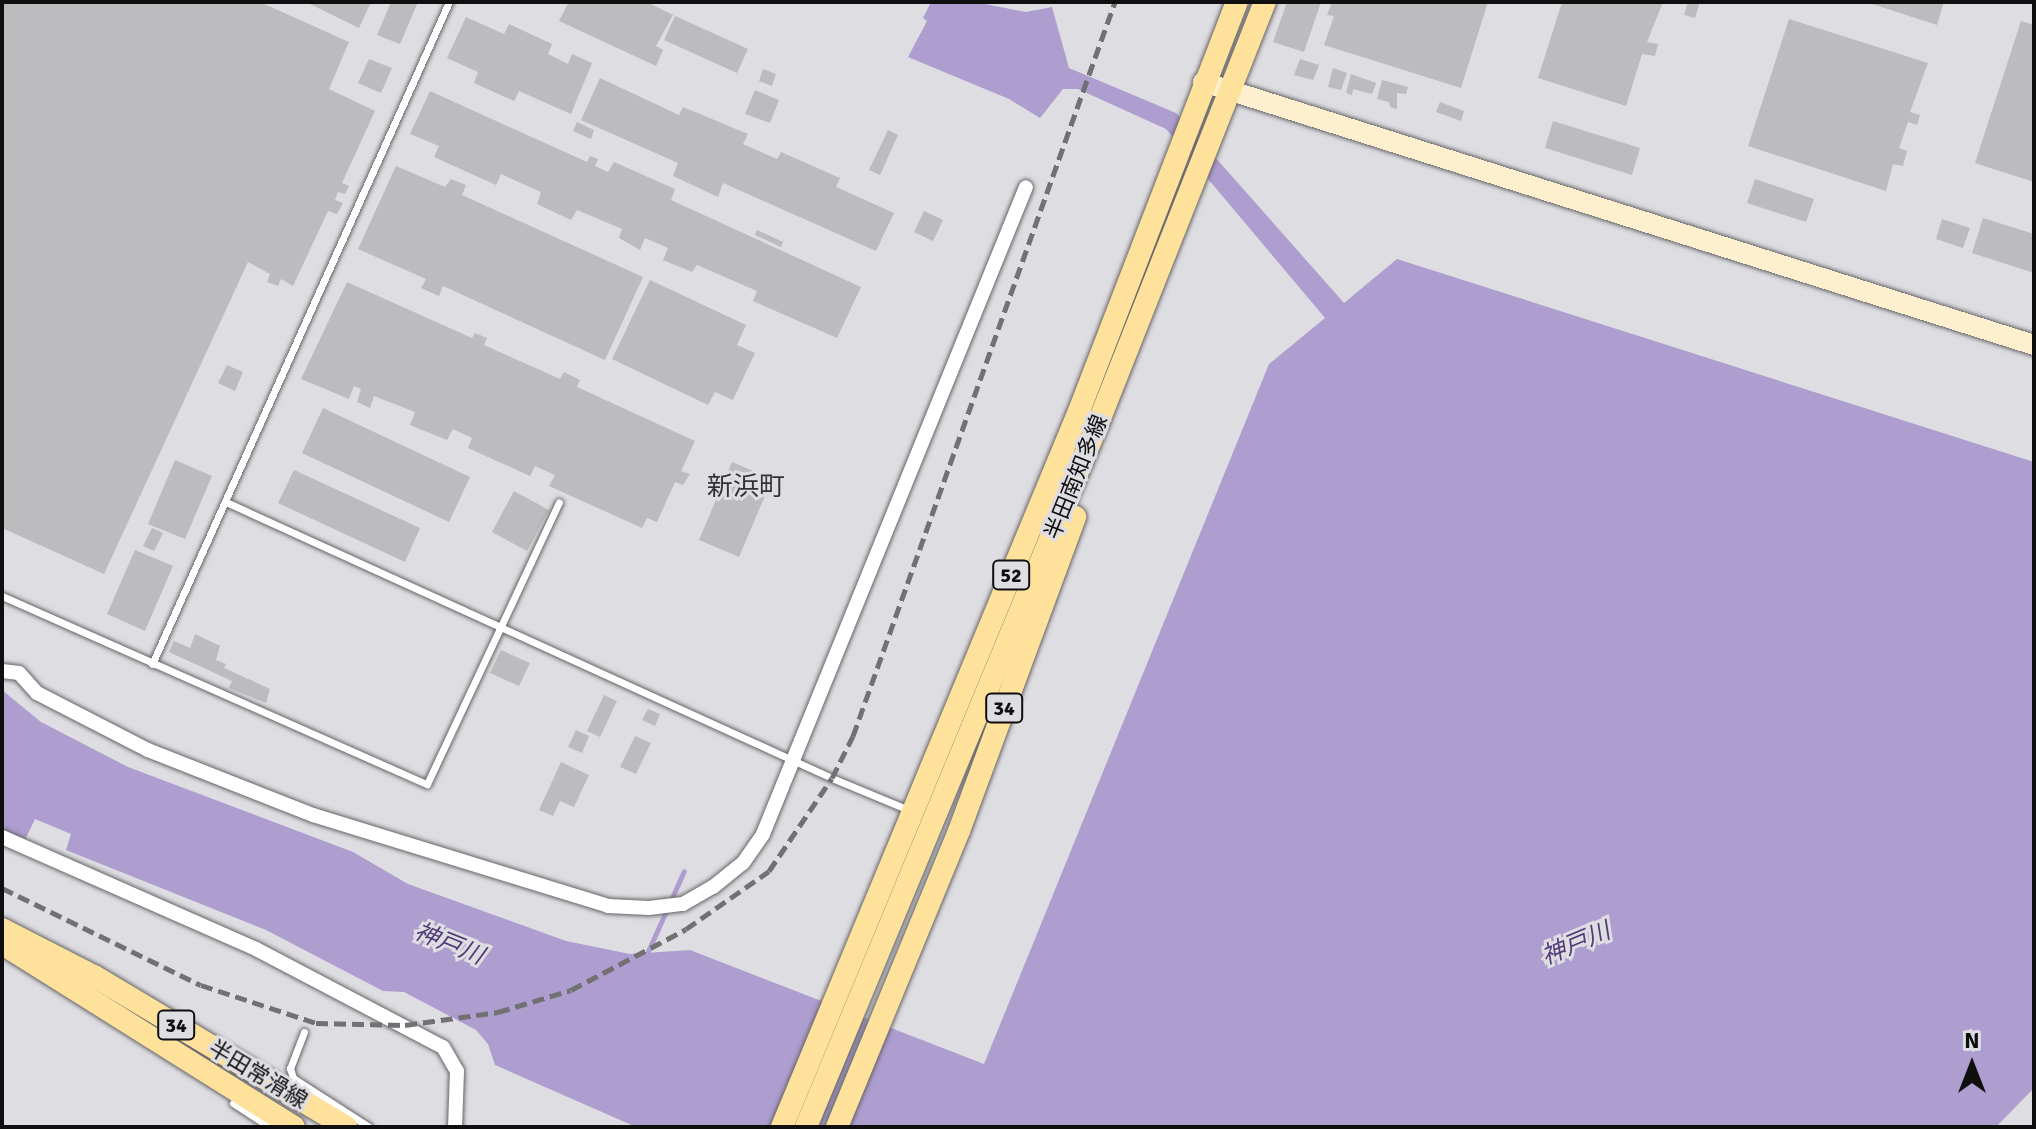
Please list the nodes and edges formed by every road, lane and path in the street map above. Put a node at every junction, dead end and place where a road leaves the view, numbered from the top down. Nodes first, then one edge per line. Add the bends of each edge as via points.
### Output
1 (449, 2) edge
2 (1237, 2) edge
3 (1265, 2) edge
4 (1203, 82) junction
5 (1229, 92) junction
6 (1026, 187) dead end
7 (2034, 345) edge
8 (1099, 421) junction
9 (226, 502) junction
10 (559, 502) dead end
11 (2, 596) edge
12 (500, 625) junction
13 (152, 664) junction
14 (2, 671) edge
15 (795, 761) junction
16 (924, 816) junction
17 (2, 837) edge
18 (3, 940) edge
19 (857, 977) junction
20 (304, 1032) dead end
21 (235, 1096) junction
22 (270, 1127) edge
23 (294, 1127) edge
24 (324, 1127) edge
25 (346, 1127) edge
26 (369, 1127) edge
27 (455, 1127) edge
28 (782, 1127) edge
29 (806, 1127) edge
30 (837, 1127) edge

1 - 9 lane
2 - 4 main road, 半田南知多線 / 52
3 - 5 main road, 半田南知多線 / 52
4 - 5 street
4 - 16 main road, 半田南知多線 / 52
5 - 7 street
5 - 8 main road, 半田南知多線 / 52
6 - 15 street
8 - 16 main road, 半田南知多線 / 52
8 - 30 main road, 34 via 1077,511 959,831
9 - 12 lane
9 - 13 lane
10 - 12 lane
11 - 13 lane
12 - 13 lane via 427,784
12 - 15 lane
14 - 15 street via 19,673 37,693 148,750 313,815 608,906 683,904 713,887 743,863 763,834
15 - 16 lane
16 - 19 main road, 半田南知多線 / 52
17 - 27 street via 256,949 443,1047 457,1071
18 - 21 main road, 34
18 - 24 main road, 半田常滑線 / 34
18 - 25 main road, 半田常滑線 / 34 via 94,976
19 - 28 main road, 半田南知多線 / 52
19 - 29 main road, 半田南知多線 / 52
20 - 26 lane via 290,1068 293,1078
21 - 22 lane
21 - 23 main road, 34

